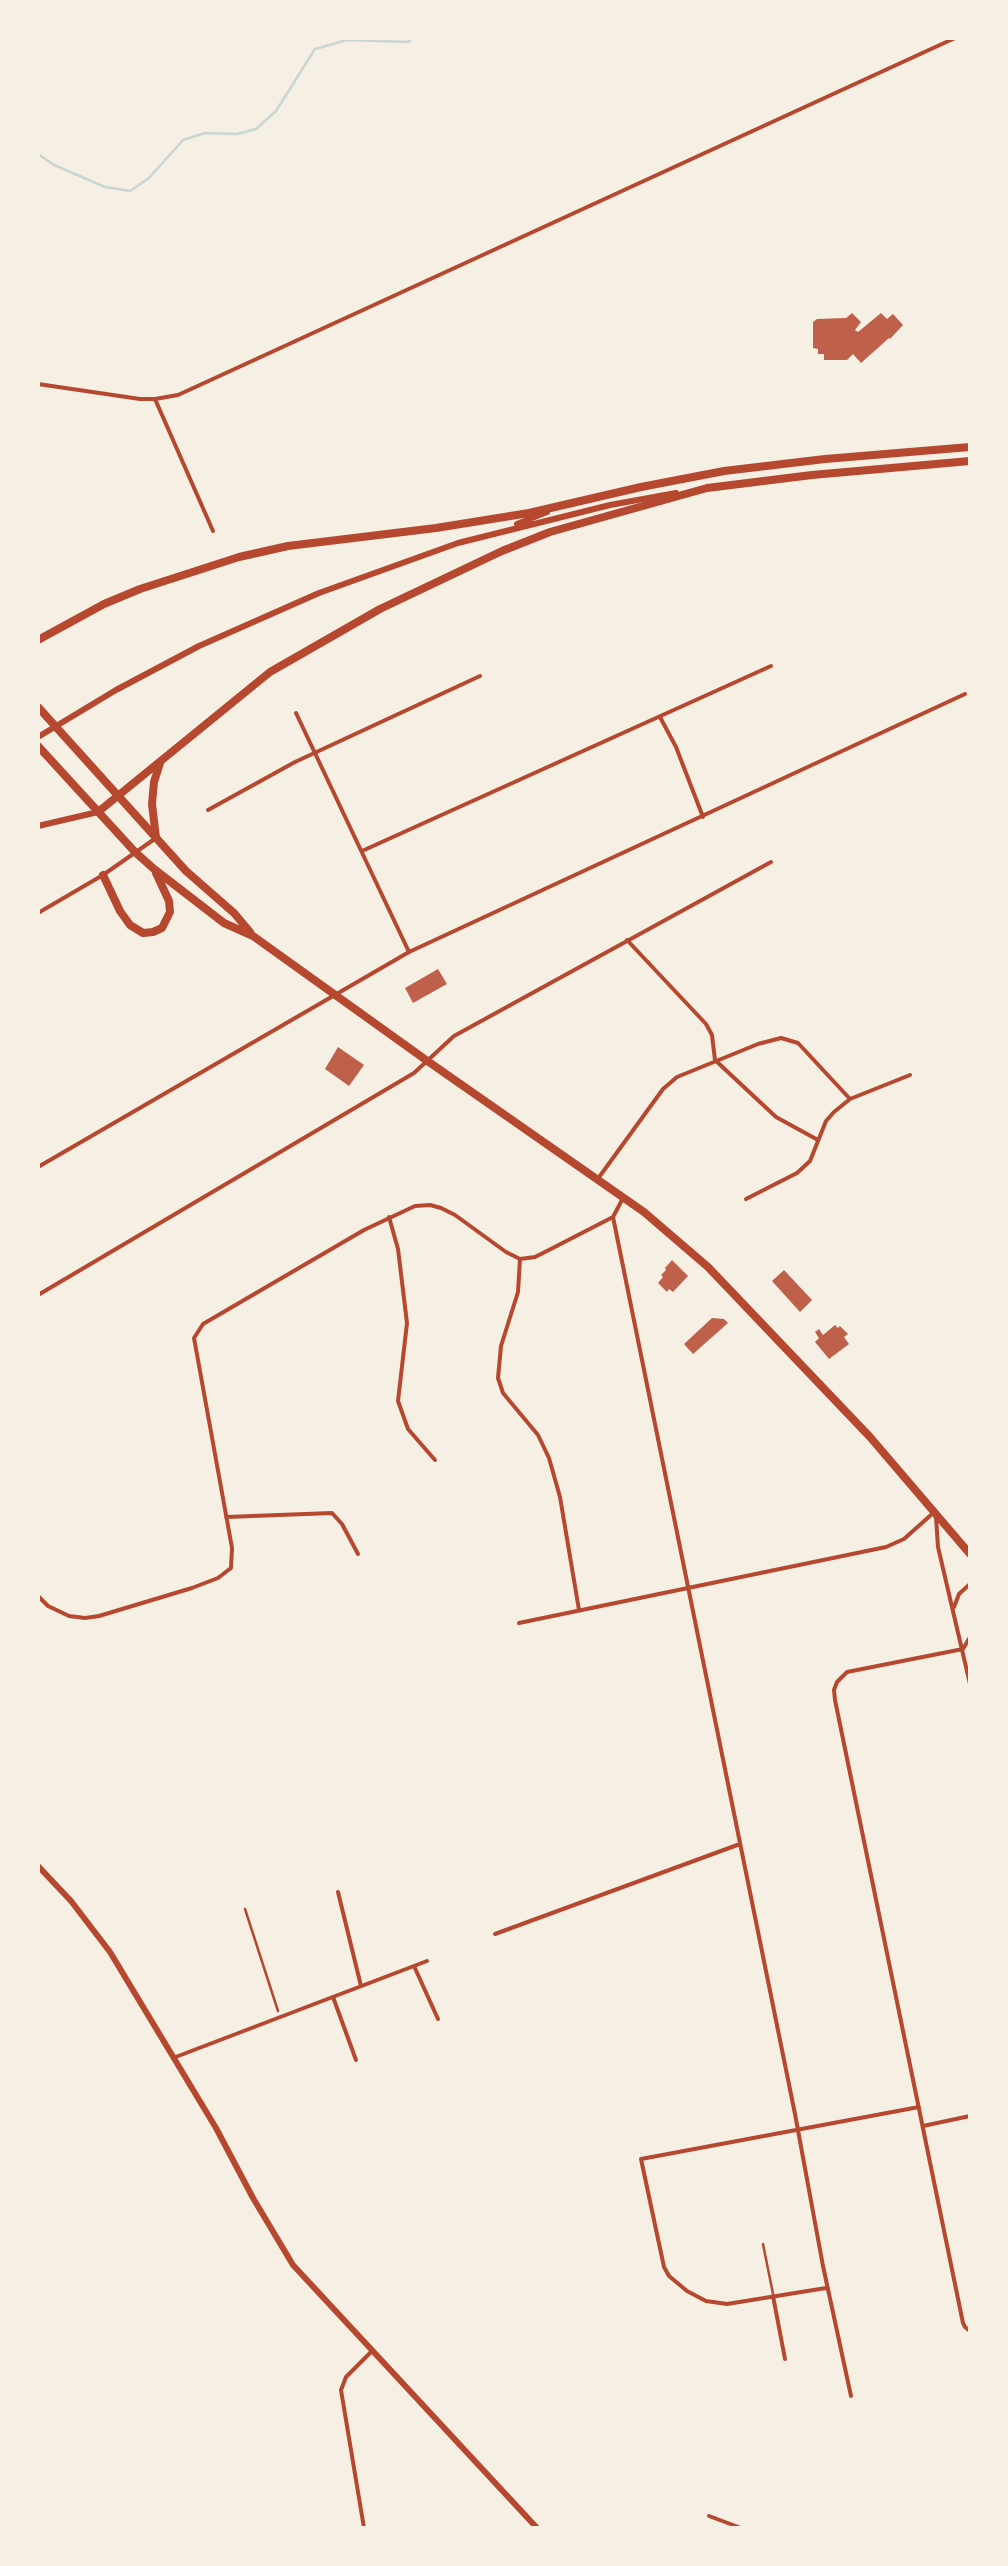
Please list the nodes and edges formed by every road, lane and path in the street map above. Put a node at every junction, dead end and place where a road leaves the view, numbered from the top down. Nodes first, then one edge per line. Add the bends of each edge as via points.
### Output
1 (956, 38) edge
2 (38, 384) edge
3 (155, 400) junction
4 (970, 447) edge
5 (970, 461) edge
6 (707, 488) junction
7 (567, 504) junction
8 (213, 531) dead end
9 (492, 534) junction
10 (38, 640) edge
11 (771, 666) dead end
12 (480, 676) dead end
13 (965, 694) dead end
14 (38, 707) edge
15 (296, 713) dead end
16 (660, 717) junction
17 (38, 737) edge
18 (38, 746) edge
19 (315, 752) junction
20 (160, 761) junction
21 (117, 794) junction
22 (208, 810) dead end
23 (98, 812) junction
24 (703, 817) junction
25 (38, 826) edge
26 (156, 838) junction
27 (362, 851) junction
28 (135, 852) junction
29 (771, 862) dead end
30 (154, 869) junction
31 (103, 875) junction
32 (38, 913) edge
33 (253, 936) junction
34 (628, 940) junction
35 (409, 952) junction
36 (335, 996) junction
37 (426, 1060) junction
38 (715, 1060) junction
39 (910, 1075) dead end
40 (850, 1099) junction
41 (818, 1140) junction
42 (38, 1168) edge
43 (596, 1180) junction
44 (623, 1198) junction
45 (746, 1199) dead end
46 (612, 1217) junction
47 (389, 1218) junction
48 (520, 1259) junction
49 (38, 1295) edge
50 (436, 1460) dead end
51 (936, 1511) junction
52 (226, 1517) junction
53 (358, 1554) dead end
54 (970, 1554) edge
55 (970, 1584) edge
56 (688, 1588) junction
57 (38, 1596) edge
58 (579, 1610) junction
59 (954, 1612) junction
60 (519, 1623) dead end
61 (970, 1637) edge
62 (964, 1649) junction
63 (970, 1684) edge
64 (740, 1844) junction
65 (38, 1866) edge
66 (338, 1892) dead end
67 (244, 1908) dead end
68 (494, 1934) dead end
69 (427, 1961) dead end
70 (414, 1966) junction
71 (361, 1986) junction
72 (334, 1997) junction
73 (280, 2018) junction
74 (438, 2018) dead end
75 (173, 2058) junction
76 (356, 2060) dead end
77 (919, 2107) junction
78 (970, 2116) edge
79 (923, 2126) junction
80 (798, 2130) junction
81 (763, 2244) dead end
82 (828, 2288) junction
83 (773, 2296) junction
84 (970, 2331) edge
85 (373, 2350) junction
86 (785, 2359) dead end
87 (851, 2396) dead end
88 (709, 2516) dead end
89 (364, 2528) edge
90 (537, 2528) edge
91 (741, 2528) edge

1 - 3 street
2 - 3 street
3 - 8 street
4 - 7 main road via 724,471
5 - 6 main road
6 - 9 main road
6 - 20 main road via 550,532 418,588 270,672
7 - 9 main road
7 - 10 main road via 239,557 104,604
9 - 17 main road via 319,594 199,646
11 - 16 street
12 - 19 street
13 - 24 street
14 - 21 main road
15 - 19 street
16 - 24 street
16 - 27 street
18 - 23 main road
19 - 22 street
19 - 27 street
20 - 21 main road
20 - 26 main road via 152,804
21 - 23 main road
21 - 26 main road
23 - 25 main road
23 - 28 main road
24 - 35 street
26 - 28 street
26 - 33 main road
27 - 35 street
28 - 30 main road
28 - 31 street
29 - 34 street
30 - 31 main road via 170,912 154,932 130,926
30 - 33 main road via 224,923
31 - 32 street
33 - 36 main road
34 - 37 street via 454,1036
34 - 38 street via 706,1024
35 - 36 street
36 - 37 main road
36 - 42 street
37 - 43 main road
37 - 49 street
38 - 40 street via 781,1038 798,1043
38 - 41 street via 776,1117
38 - 43 street via 663,1089
39 - 40 street
40 - 41 street via 826,1121
41 - 45 street via 797,1172
43 - 44 main road
44 - 46 street
44 - 51 main road via 740,1298
46 - 48 street
46 - 56 street
47 - 48 street via 433,1205
47 - 50 street via 407,1323 398,1401 408,1429
47 - 52 street via 209,1320 196,1334
48 - 58 street via 498,1378 550,1458
51 - 54 main road
51 - 56 street via 886,1546
51 - 59 street
52 - 53 street via 332,1512
52 - 57 street via 232,1564 218,1578 84,1618 58,1612
55 - 59 street
56 - 58 street
56 - 64 street
58 - 60 street
59 - 62 street
61 - 62 street
62 - 63 street
62 - 77 street via 848,1672 834,1690
64 - 68 street
64 - 80 street
65 - 75 main road via 110,1952
66 - 71 street
67 - 73 path
69 - 70 street
70 - 71 street
70 - 74 street
71 - 72 street
72 - 73 street
72 - 76 street
73 - 75 street
75 - 85 main road via 294,2265
77 - 79 street
77 - 80 street
78 - 79 street
79 - 84 street
80 - 82 street
80 - 83 street via 641,2159 669,2276 716,2303
81 - 83 lane
82 - 83 street
82 - 87 street
83 - 86 street
85 - 89 street via 340,2390
85 - 90 main road
88 - 91 street

